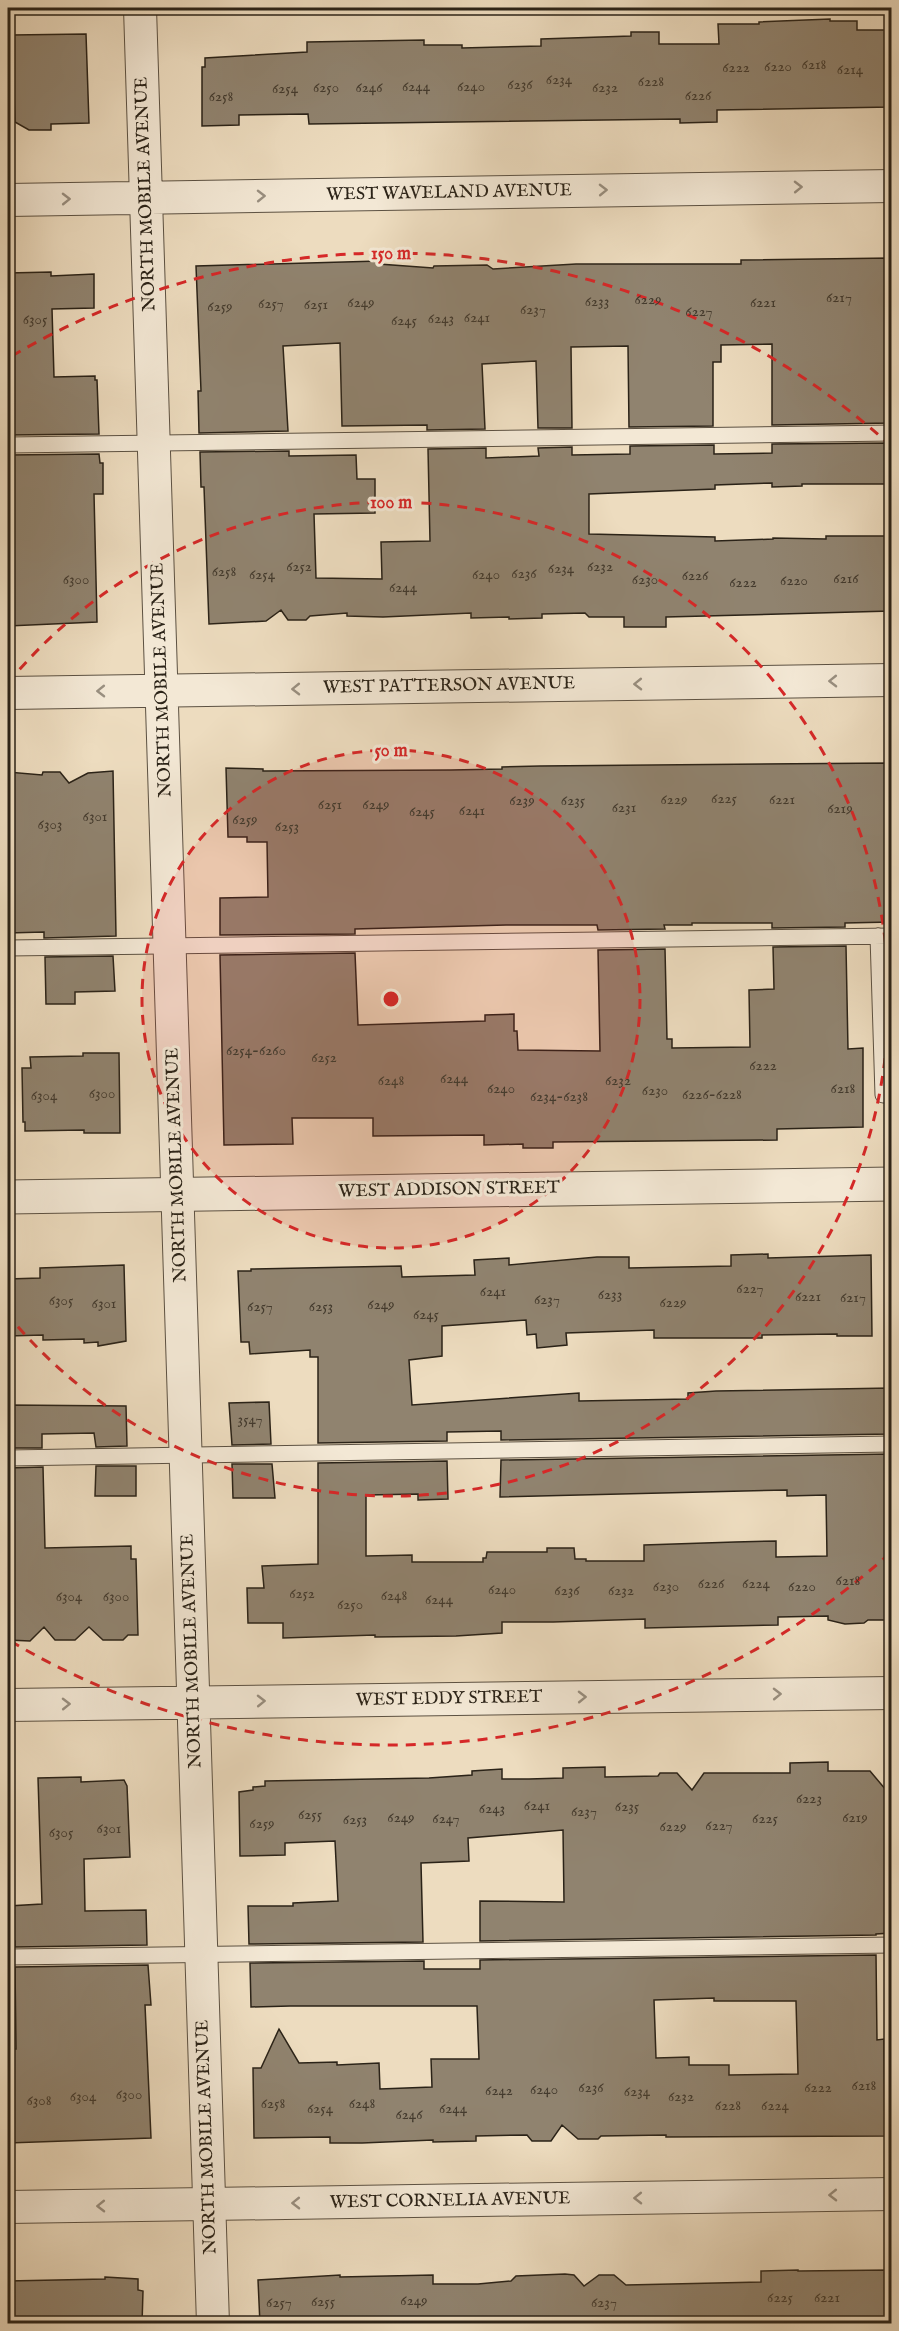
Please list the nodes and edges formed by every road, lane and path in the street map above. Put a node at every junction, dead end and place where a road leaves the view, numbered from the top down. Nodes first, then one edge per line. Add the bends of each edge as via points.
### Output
1 (140, 8) edge
2 (891, 186) edge
3 (146, 198) junction
4 (8, 200) edge
5 (891, 433) edge
6 (154, 443) junction
7 (8, 446) edge
8 (891, 680) edge
9 (162, 691) junction
10 (8, 693) edge
11 (885, 936) edge
12 (170, 946) junction
13 (8, 948) edge
14 (886, 985) edge
15 (891, 1095) edge
16 (891, 1184) edge
17 (178, 1194) junction
18 (8, 1197) edge
19 (891, 1444) edge
20 (186, 1455) junction
21 (8, 1458) edge
22 (891, 1692) edge
23 (194, 1702) junction
24 (8, 1705) edge
25 (891, 1945) edge
26 (201, 1954) junction
27 (8, 1957) edge
28 (891, 2194) edge
29 (209, 2205) junction
30 (8, 2208) edge
31 (213, 2324) edge

1 - 3 street, NORTH MOBILE AVENUE
3 -> 2 street, WEST WAVELAND AVENUE
4 -> 3 street, WEST WAVELAND AVENUE
3 - 6 street, NORTH MOBILE AVENUE
5 - 6 lane
6 - 7 lane
6 - 9 street, NORTH MOBILE AVENUE
8 -> 9 street, WEST PATTERSON AVENUE
9 -> 10 street, WEST PATTERSON AVENUE
9 - 12 street, NORTH MOBILE AVENUE
11 - 12 lane
11 - 14 lane
12 - 13 lane
12 - 17 street, NORTH MOBILE AVENUE
14 - 15 lane via 883,1095
16 - 17 street, WEST ADDISON STREET
17 - 18 street, WEST ADDISON STREET
17 - 20 street, NORTH MOBILE AVENUE
19 - 20 lane
20 - 21 lane
20 - 23 street, NORTH MOBILE AVENUE
23 -> 22 street, WEST EDDY STREET
24 -> 23 street, WEST EDDY STREET
23 - 26 street, NORTH MOBILE AVENUE
25 - 26 lane
26 - 27 lane
26 - 29 street, NORTH MOBILE AVENUE
28 -> 29 street, WEST CORNELIA AVENUE
29 -> 30 street, WEST CORNELIA AVENUE
29 - 31 street, NORTH MOBILE AVENUE

